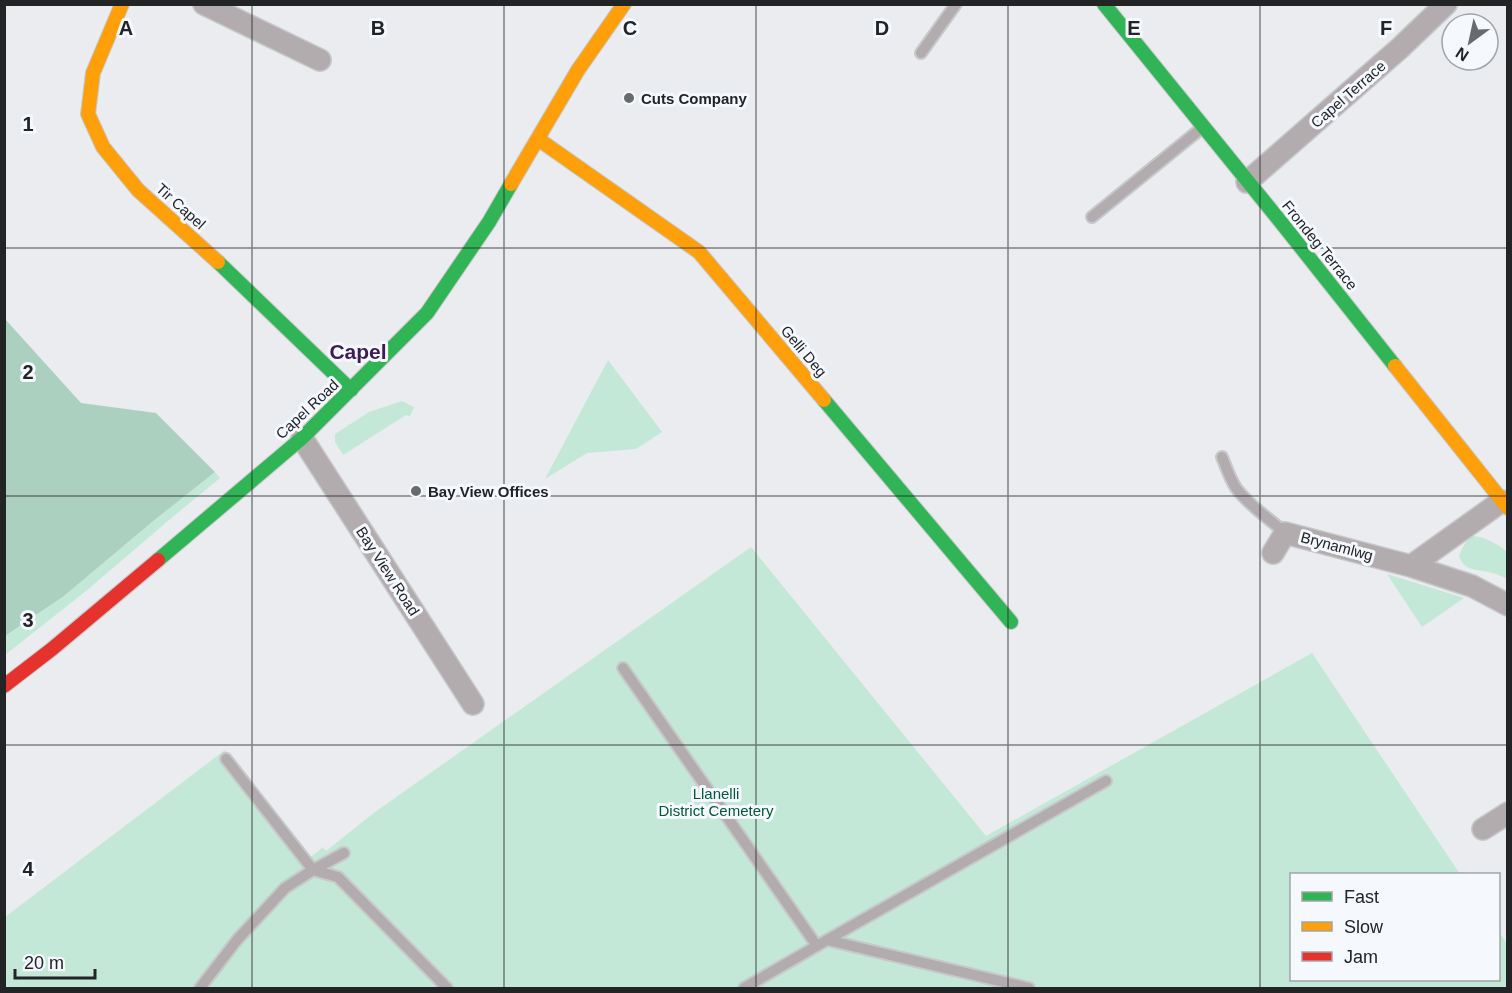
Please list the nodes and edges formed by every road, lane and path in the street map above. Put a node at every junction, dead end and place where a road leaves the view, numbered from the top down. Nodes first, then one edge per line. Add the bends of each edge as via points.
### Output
1 (122, 4) edge
2 (204, 4) edge
3 (624, 4) edge
4 (956, 4) edge
5 (1104, 4) edge
6 (1446, 4) edge
7 (921, 53) dead end
8 (321, 60) dead end
9 (1203, 127) junction
10 (538, 139) junction
11 (1247, 182) junction
12 (1092, 217) dead end
13 (351, 390) junction
14 (302, 438) junction
15 (1222, 458) dead end
16 (1505, 505) edge
17 (1285, 533) junction
18 (1273, 553) dead end
19 (1411, 566) junction
20 (1508, 605) edge
21 (1011, 622) dead end
22 (622, 668) dead end
23 (4, 686) edge
24 (473, 704) dead end
25 (226, 759) dead end
26 (1106, 781) dead end
27 (1508, 813) edge
28 (1483, 829) dead end
29 (344, 853) dead end
30 (313, 870) junction
31 (827, 940) junction
32 (817, 946) junction
33 (200, 988) edge
34 (447, 988) edge
35 (744, 988) edge
36 (1029, 988) edge

1 - 13 street, Tir Capel via 93,73 88,114 103,147 138,190
2 - 8 street
3 - 10 street, Capel Road via 578,70
4 - 7 lane
5 - 9 street, Frondeg Terrace
6 - 11 street, Capel Terrace
9 - 11 street, Frondeg Terrace
9 - 12 lane
10 - 13 street, Capel Road via 489,222 427,312
10 - 21 street, Gelli Deg via 699,252
11 - 16 street, Frondeg Terrace
13 - 14 street, Capel Road
14 - 23 street, Capel Road
14 - 24 street, Bay View Road
15 - 17 lane via 1235,487
16 - 19 street
17 - 18 street, Brynamlwg
17 - 19 street, Brynamlwg
19 - 20 street, Brynamlwg via 1473,586
22 - 32 lane
25 - 30 lane
26 - 31 lane
27 - 28 street
29 - 30 lane
30 - 33 lane via 285,888
30 - 34 lane via 338,877
31 - 32 lane
31 - 36 lane
32 - 35 lane

